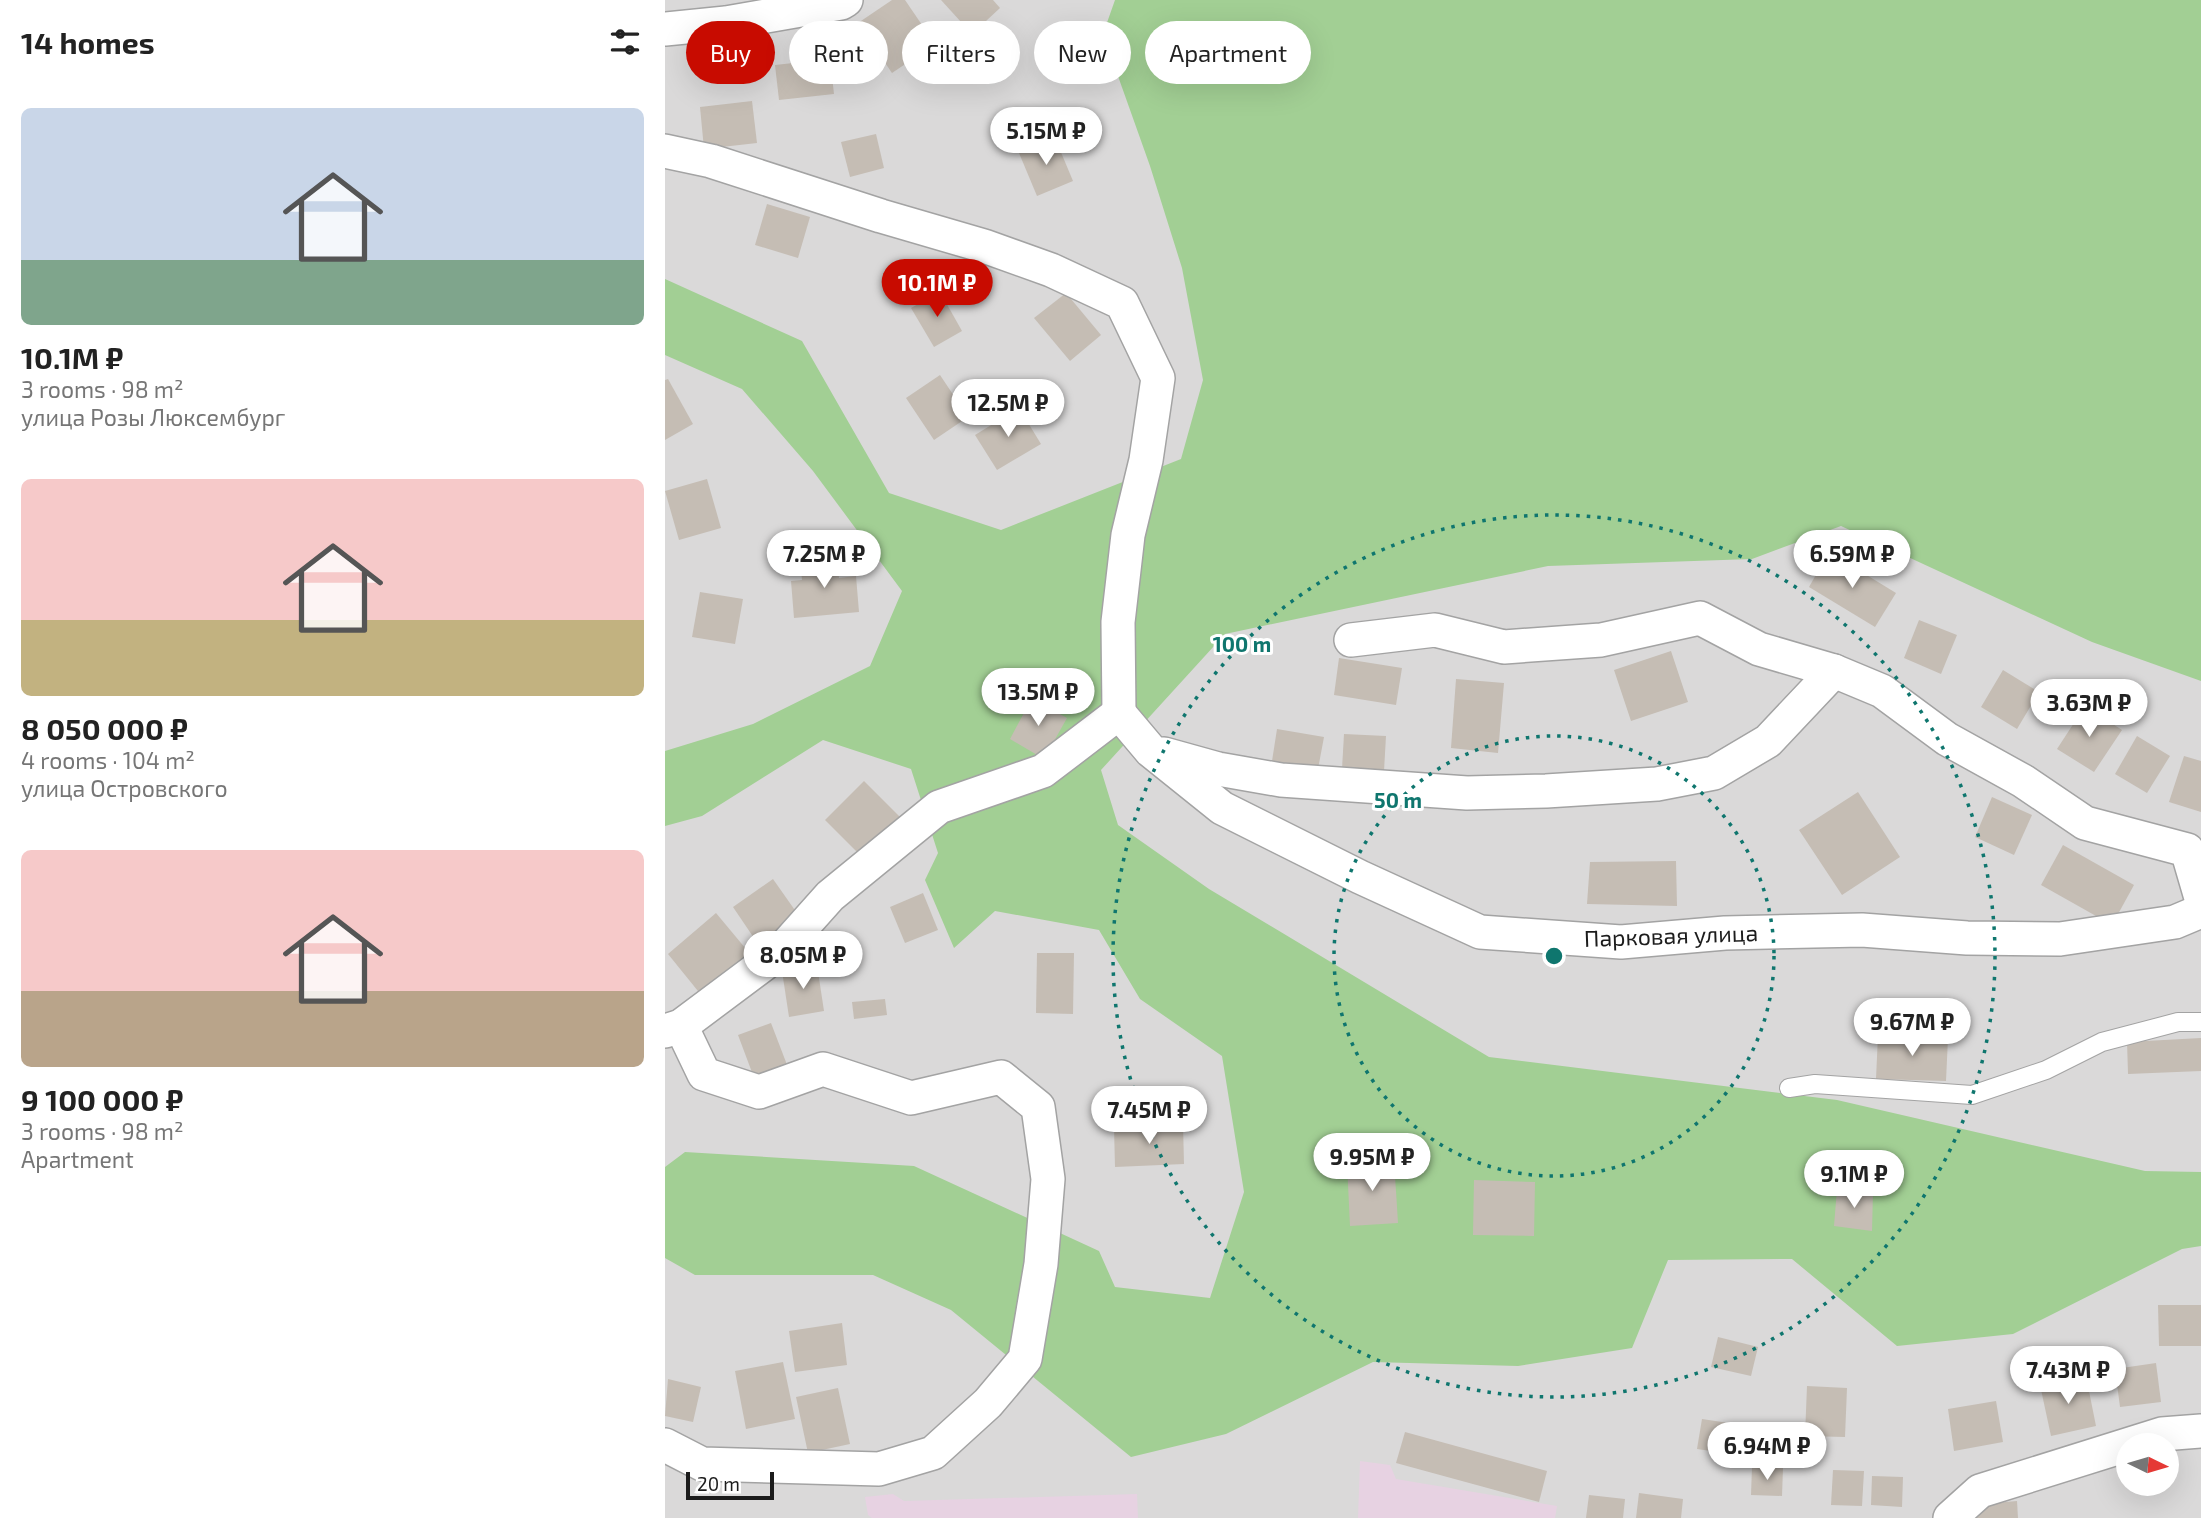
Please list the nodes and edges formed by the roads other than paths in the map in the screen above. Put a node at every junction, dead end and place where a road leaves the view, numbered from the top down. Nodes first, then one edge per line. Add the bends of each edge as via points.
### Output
1 (846, 0) edge
2 (665, 29) edge
3 (665, 151) edge
4 (1351, 640) dead end
5 (1834, 671) junction
6 (1119, 713) junction
7 (1151, 751) junction
8 (2201, 898) edge
9 (2201, 911) edge
10 (2201, 1022) edge
11 (673, 1028) edge
12 (1789, 1088) dead end
13 (2201, 1431) edge
14 (665, 1445) edge
15 (1950, 1518) edge

1 - 2 street via 726,23
3 - 6 street via 711,161 984,246 1122,303 1158,378 1146,460 1128,535 1118,622
4 - 5 street via 1435,630 1504,647 1601,640 1700,618 1759,649
5 - 7 street via 1768,741 1714,773 1657,784 1467,793 1280,780
5 - 8 street via 1882,691 1947,739 2023,781 2085,823 2187,850
6 - 7 street, Парковая улица
6 - 11 street via 1043,771 939,807 830,896 780,952
7 - 9 street, Парковая улица via 1222,808 1480,932 1621,942 1725,933 1862,930 1967,939 2060,939 2175,922
10 - 12 lane via 2178,1022 2102,1042 2046,1070 1972,1095 1815,1084
11 - 14 street via 704,1074 759,1092 823,1069 911,1098 1001,1077 1038,1107 1048,1179 1041,1264 1025,1359 988,1403 933,1453 879,1469 702,1464
13 - 15 street via 2162,1434 1980,1491

